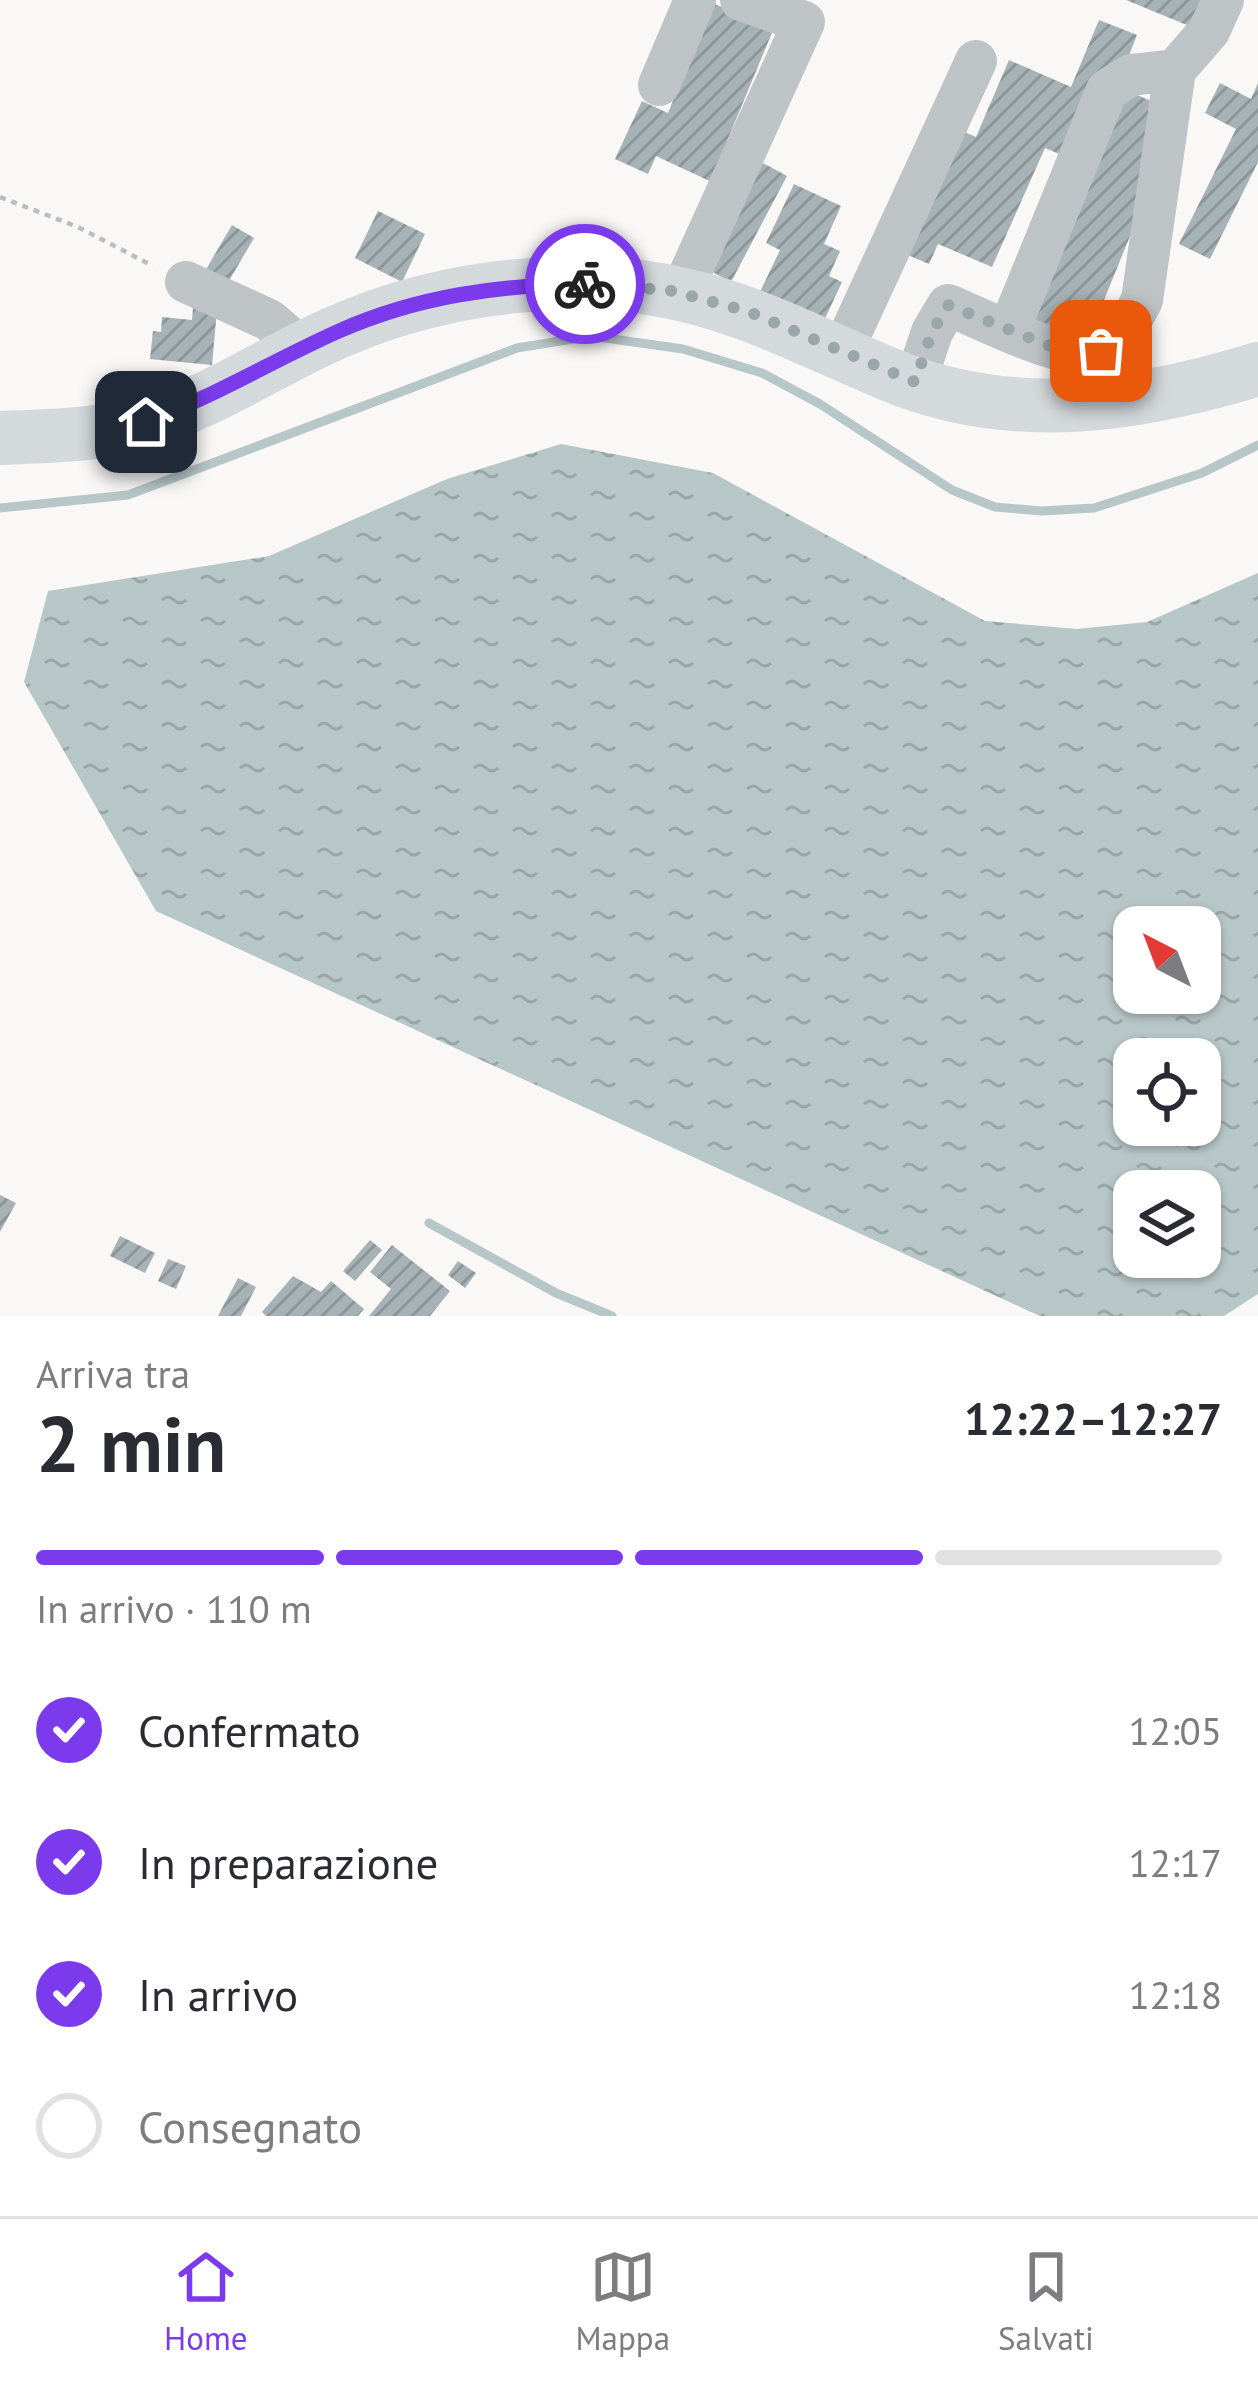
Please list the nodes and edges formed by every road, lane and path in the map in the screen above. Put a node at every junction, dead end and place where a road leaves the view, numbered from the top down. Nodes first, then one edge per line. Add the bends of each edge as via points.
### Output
1 (695, 0) edge
2 (742, 0) edge
3 (1223, 0) edge
4 (976, 61) dead end
5 (1175, 70) junction
6 (658, 85) dead end
7 (0, 197) edge
8 (186, 282) joint
9 (681, 293) junction
10 (1009, 330) junction
11 (303, 349) junction
12 (842, 352) junction
13 (1255, 362) edge
14 (915, 382) junction
15 (0, 438) edge

1 - 6 lane
2 - 9 lane via 804,22
3 - 5 lane
4 - 12 lane
5 - 10 lane via 1131,75 1107,90
5 - 10 lane via 1142,300 1132,319 1101,351 1087,353
7 - 8 path
8 - 11 lane via 269,320
9 - 11 main road via 586,284 466,291
9 - 12 main road
10 - 14 lane via 948,305
11 - 15 main road via 146,422
12 - 14 main road
13 - 14 main road via 1182,392 1079,407 995,404

